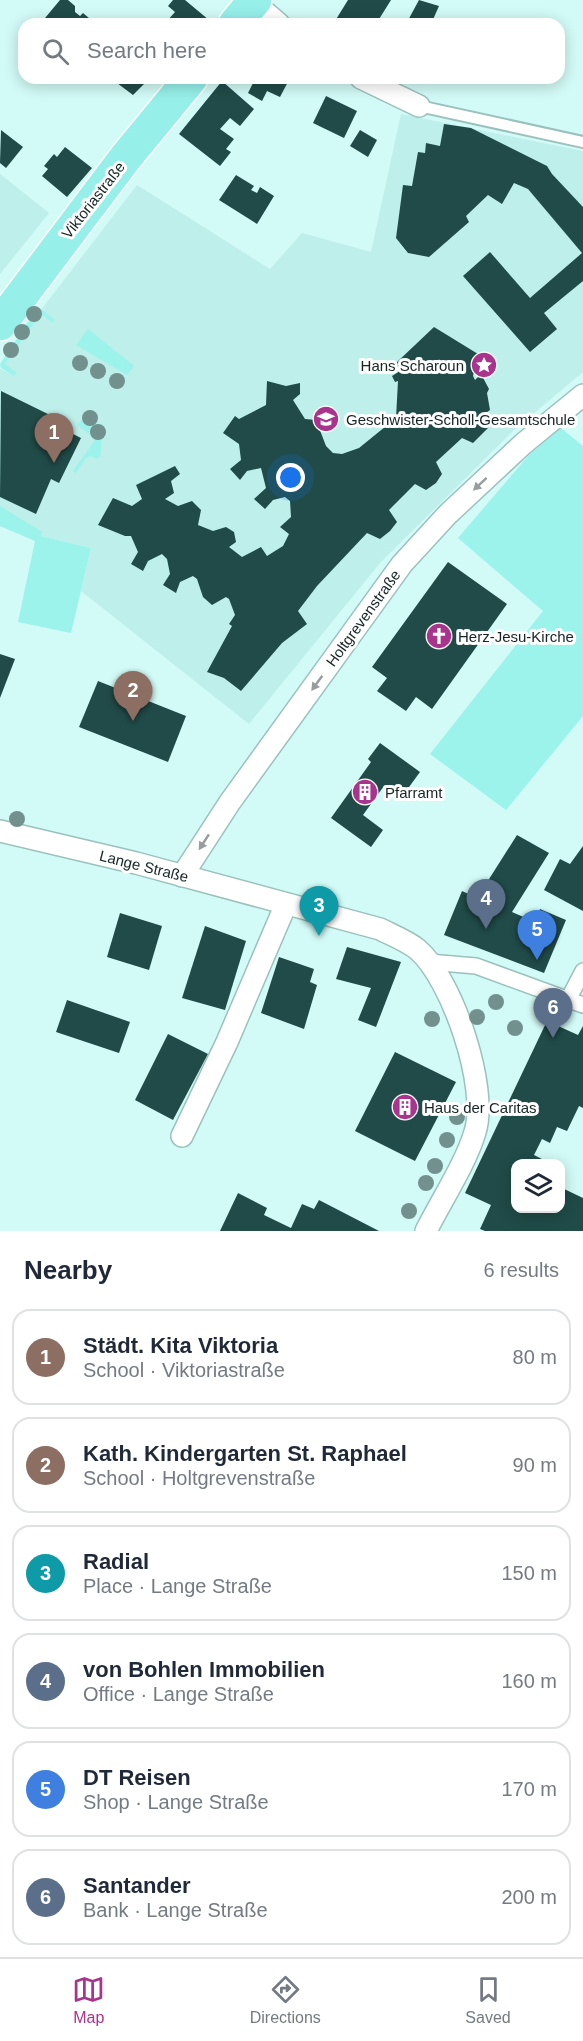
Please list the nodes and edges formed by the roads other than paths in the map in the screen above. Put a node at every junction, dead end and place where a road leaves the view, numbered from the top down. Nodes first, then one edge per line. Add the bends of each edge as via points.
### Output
1 (249, 6) edge
2 (269, 18) edge
3 (186, 84) edge
4 (373, 84) edge
5 (419, 106) joint
6 (583, 142) edge
7 (0, 324) edge
8 (583, 395) edge
9 (0, 831) edge
10 (182, 876) junction
11 (286, 904) junction
12 (429, 962) junction
13 (583, 970) edge
14 (576, 1001) edge
15 (182, 1136) dead end
16 (430, 1230) edge

1 - 2 street
3 - 7 main road, Viktoriastraße
4 - 5 street
5 - 6 lane
8 -> 10 street, Holtgrevenstraße via 481,483 402,564 230,802
9 - 10 street, Lange Straße
10 - 11 street, Lange Straße
11 - 12 street, Lange Straße via 380,929 417,949
11 - 15 street
12 - 14 street via 476,966
12 - 16 street via 466,1040 480,1109 475,1133
13 - 14 street

